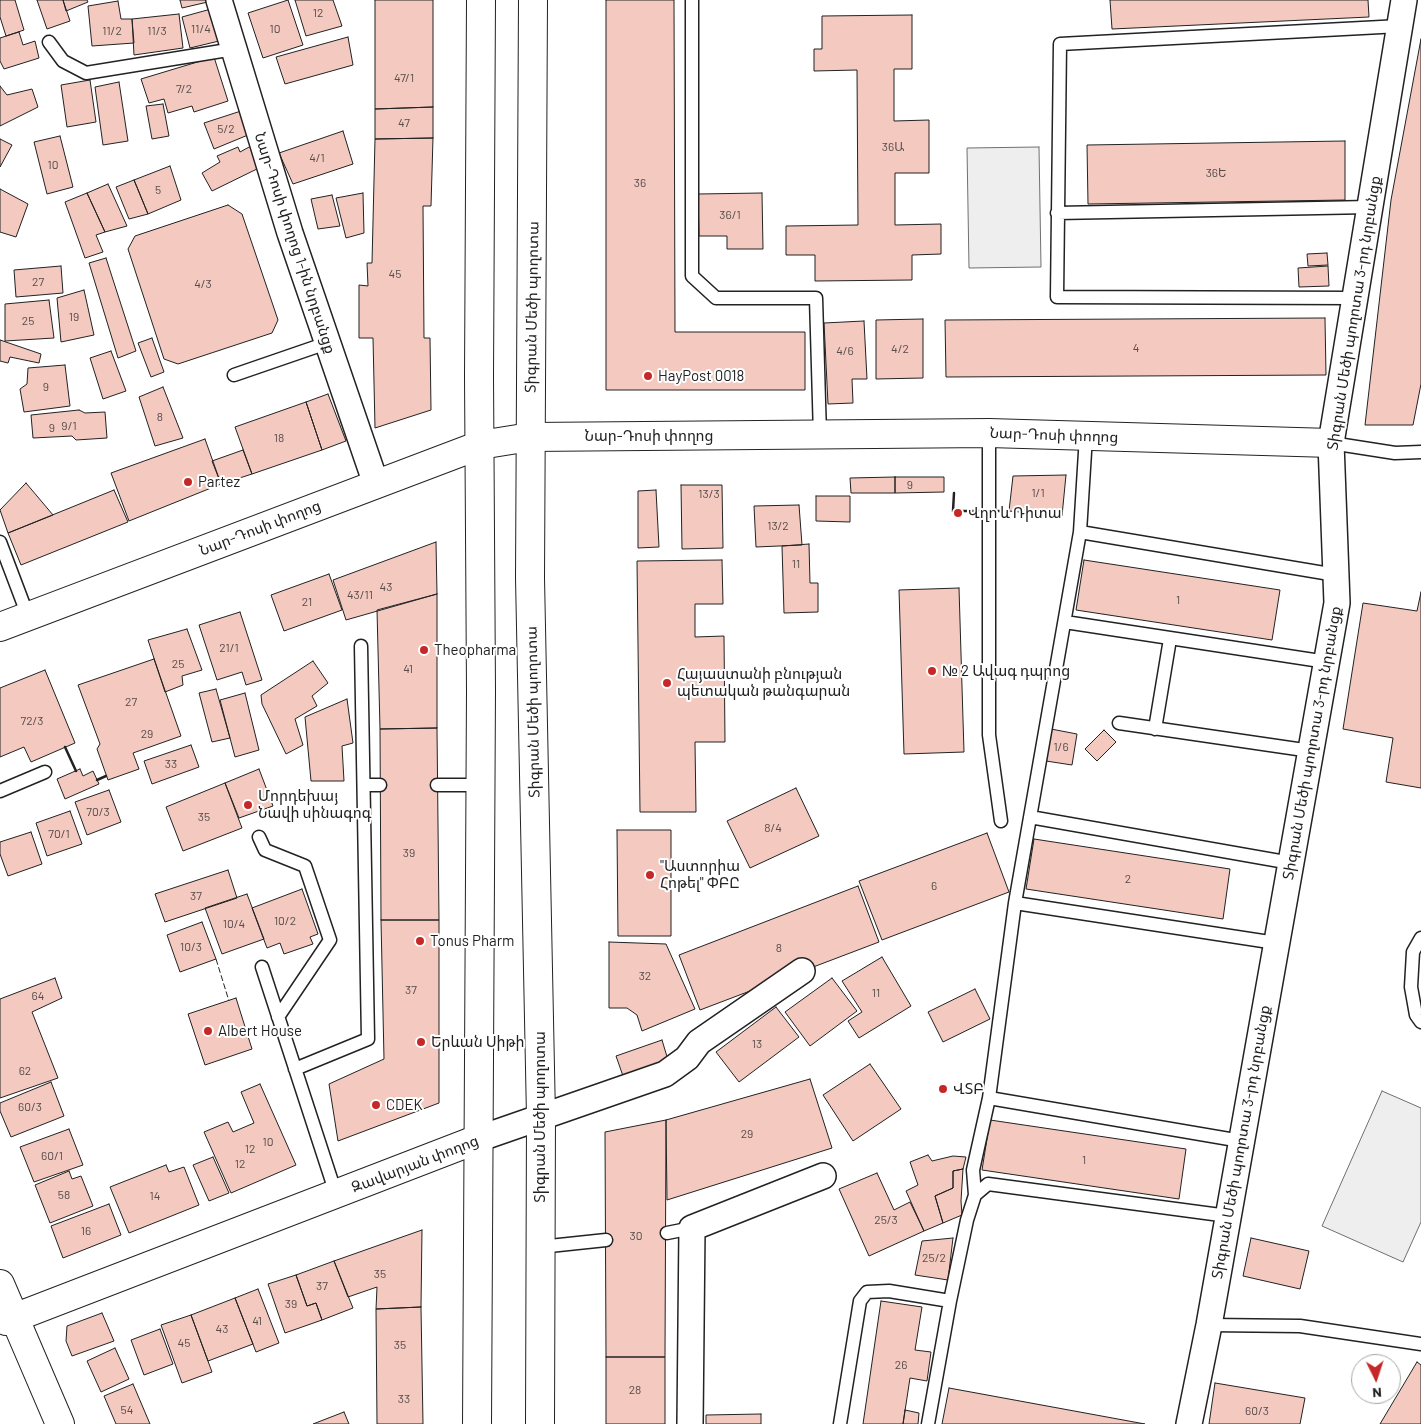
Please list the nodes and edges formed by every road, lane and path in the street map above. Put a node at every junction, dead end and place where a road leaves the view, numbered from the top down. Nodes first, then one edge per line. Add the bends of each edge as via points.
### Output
1 (219, 0) edge
2 (481, 0) edge
3 (533, 0) edge
4 (692, 0) edge
5 (1404, 0) edge
6 (1400, 26) junction
7 (49, 42) dead end
8 (234, 48) junction
9 (1370, 207) junction
10 (1057, 213) junction
11 (1354, 298) junction
12 (327, 343) junction
13 (234, 375) dead end
14 (989, 433) junction
15 (820, 436) junction
16 (1086, 436) junction
17 (530, 437) junction
18 (1331, 442) junction
19 (480, 445) junction
20 (1421, 452) edge
21 (376, 484) junction
22 (1080, 532) junction
23 (0, 542) edge
24 (1336, 575) junction
25 (28, 616) junction
26 (1065, 622) junction
27 (0, 627) edge
28 (1170, 639) junction
29 (361, 646) dead end
30 (1327, 662) junction
31 (1119, 723) dead end
32 (1155, 728) junction
33 (1311, 751) junction
34 (45, 772) dead end
35 (364, 785) junction
36 (380, 785) dead end
37 (438, 785) dead end
38 (480, 785) junction
39 (0, 791) edge
40 (1030, 817) junction
41 (1001, 821) dead end
42 (259, 837) dead end
43 (1291, 863) junction
44 (1015, 903) junction
45 (1421, 938) edge
46 (1276, 943) junction
47 (262, 967) dead end
48 (802, 972) dead end
49 (278, 1017) junction
50 (1421, 1022) edge
51 (295, 1069) junction
52 (989, 1098) junction
53 (542, 1117) junction
54 (478, 1139) junction
55 (1241, 1140) junction
56 (824, 1176) dead end
57 (336, 1194) junction
58 (975, 1195) junction
59 (1228, 1216) junction
60 (692, 1228) junction
61 (666, 1233) dead end
62 (606, 1240) dead end
63 (540, 1247) junction
64 (0, 1284) edge
65 (950, 1301) junction
66 (7, 1315) edge
67 (1209, 1325) junction
68 (1421, 1344) edge
69 (50, 1424) edge
70 (60, 1424) edge
71 (477, 1424) edge
72 (540, 1424) edge
73 (690, 1424) edge
74 (840, 1424) edge
75 (928, 1424) edge
76 (1188, 1424) edge

1 - 8 street, Նար-Դոսի փողոց 1-ին նրբանցք
2 - 19 main road
3 - 17 main road, Տիգրան Մեծի պողոտա
4 - 15 lane via 692,276 716,298 816,298
5 - 6 street, Տիգրան Մեծի պողոտա 3-րդ նրբանցք
6 - 9 street, Տիգրան Մեծի պողոտա 3-րդ նրբանցք
6 - 10 lane via 1060,44
7 - 8 lane via 63,61 86,73
8 - 12 street, Նար-Դոսի փողոց 1-ին նրբանցք
9 - 10 lane
9 - 11 street, Տիգրան Մեծի պողոտա 3-րդ նրբանցք
10 - 11 lane via 1057,297
11 - 18 street, Տիգրան Մեծի պողոտա 3-րդ նրբանցք
12 - 13 lane
12 - 21 street, Նար-Դոսի փողոց 1-ին նրբանցք
14 - 15 main road, Նար-Դոսի փողոց
14 - 16 main road, Նար-Դոսի փողոց
14 - 41 lane via 989,735
15 - 17 main road, Նար-Դոսի փողոց
16 - 18 main road, Նար-Դոսի փողոց
16 - 22 lane
17 - 19 main road, Նար-Դոսի փողոց
17 - 53 main road, Տիգրան Մեծի պողոտա via 530,588
18 - 20 lane via 1395,453
18 - 24 street, Տիգրան Մեծի պողոտա 3-րդ նրբանցք
19 - 21 main road, Նար-Դոսի փողոց
19 - 38 main road
21 - 25 main road, Նար-Դոսի փողոց
22 - 24 lane
22 - 26 lane
23 - 25 lane
24 - 30 street, Տիգրան Մեծի պողոտա 3-րդ նրբանցք via 1337,603
25 - 27 main road, Նար-Դոսի փողոց
26 - 28 lane
26 - 40 lane
28 - 30 lane
28 - 32 lane
29 - 35 lane
30 - 33 street, Տիգրան Մեծի պողոտա 3-րդ նրբանցք
31 - 32 lane
32 - 33 lane
33 - 43 street, Տիգրան Մեծի պողոտա 3-րդ նրբանցք
34 - 39 lane
35 - 36 lane
35 - 51 lane via 368,1039
37 - 38 lane
38 - 54 main road
40 - 43 lane
40 - 44 lane
42 - 49 lane via 264,850 305,866 330,940
43 - 46 street, Տիգրան Մեծի պողոտա 3-րդ նրբանցք
44 - 46 lane
44 - 52 lane
45 - 50 lane via 1414,952 1411,987 1416,1016
46 - 55 street, Տիգրան Մեծի պողոտա 3-րդ նրբանցք
47 - 49 lane
48 - 53 street, Զավարյան փողոց via 699,1042 688,1058 665,1074
49 - 51 lane
51 - 57 lane
52 - 55 lane
52 - 58 lane via 973,1170
53 - 54 street, Զավարյան փողոց
53 - 63 main road, Տիգրան Մեծի պողոտա
54 - 57 main road, Զավարյան փողոց
54 - 71 main road
55 - 59 street, Տիգրան Մեծի պողոտա 3-րդ նրբանցք
56 - 60 street
57 - 66 main road, Զավարյան փողոց
58 - 59 lane via 988,1184
58 - 65 lane
59 - 67 street, Տիգրան Մեծի պողոտա 3-րդ նրբանցք
60 - 61 lane
60 - 73 street
62 - 63 lane
63 - 72 main road, Տիգրան Մեծի պողոտա
64 - 66 main road
65 - 74 lane via 889,1291 867,1292 860,1301
65 - 75 lane
66 - 69 main road
66 - 70 main road
67 - 68 lane via 1300,1326
67 - 76 street, Տիգրան Մեծի պողոտա 3-րդ նրբանցք

